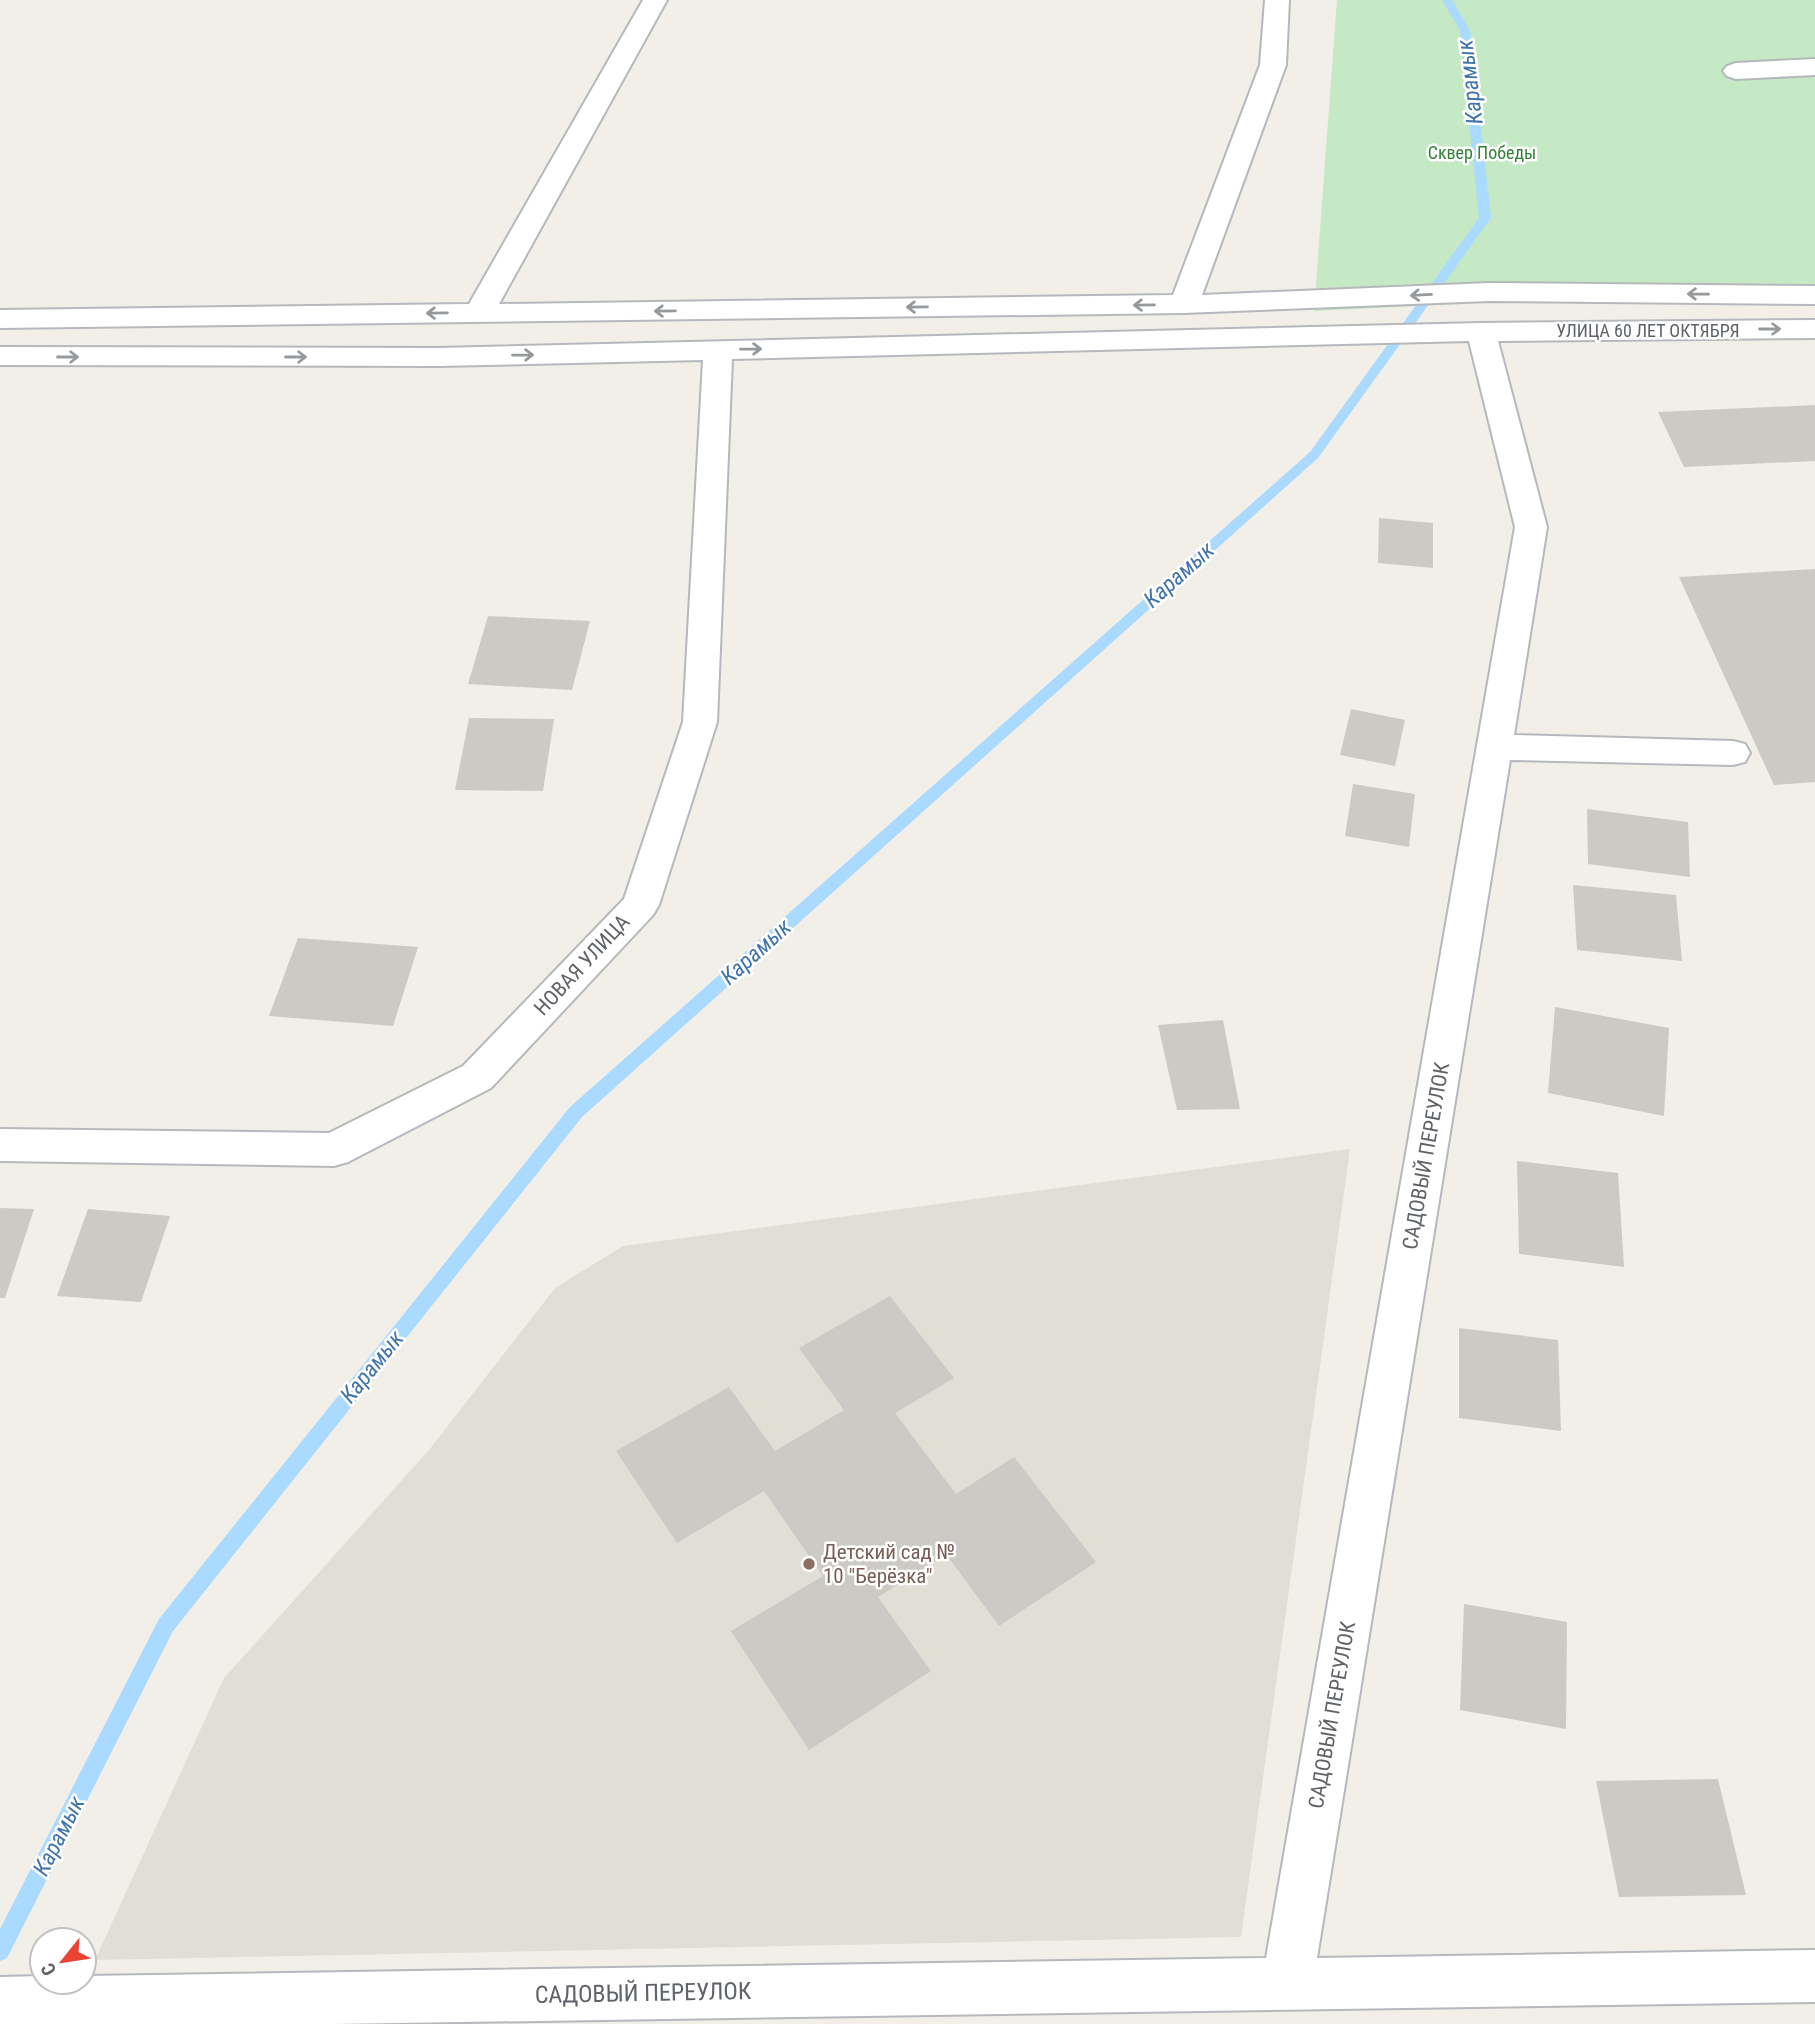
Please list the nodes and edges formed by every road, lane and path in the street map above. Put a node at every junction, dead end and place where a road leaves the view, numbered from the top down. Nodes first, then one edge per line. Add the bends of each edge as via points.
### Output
1 (655, 0) edge
2 (1278, 0) edge
3 (1815, 67) edge
4 (1736, 71) dead end
5 (1815, 295) edge
6 (1184, 304) junction
7 (479, 313) junction
8 (0, 319) edge
9 (1815, 329) edge
10 (1481, 332) junction
11 (718, 350) junction
12 (0, 356) edge
13 (1494, 747) junction
14 (1733, 753) dead end
15 (0, 1145) edge
16 (1815, 1976) edge
17 (1287, 1984) junction
18 (12, 2003) edge

1 - 7 street
2 - 6 street via 1273,65
3 - 4 street
5 -> 6 street, УЛИЦА 60 ЛЕТ ОКТЯБРЯ via 1489,292
6 -> 7 street, УЛИЦА 60 ЛЕТ ОКТЯБРЯ
7 -> 8 street, УЛИЦА 60 ЛЕТ ОКТЯБРЯ
10 -> 9 street, УЛИЦА 60 ЛЕТ ОКТЯБРЯ
11 -> 10 street, УЛИЦА 60 ЛЕТ ОКТЯБРЯ
10 - 13 street, САДОВЫЙ ПЕРЕУЛОК via 1531,527
12 -> 11 street, УЛИЦА 60 ЛЕТ ОКТЯБРЯ via 439,358
11 - 15 street, НОВАЯ УЛИЦА via 700,722 639,905 477,1077 334,1150
13 - 14 street
13 - 17 street, САДОВЫЙ ПЕРЕУЛОК
16 - 17 street, САДОВЫЙ ПЕРЕУЛОК
17 - 18 street, САДОВЫЙ ПЕРЕУЛОК

